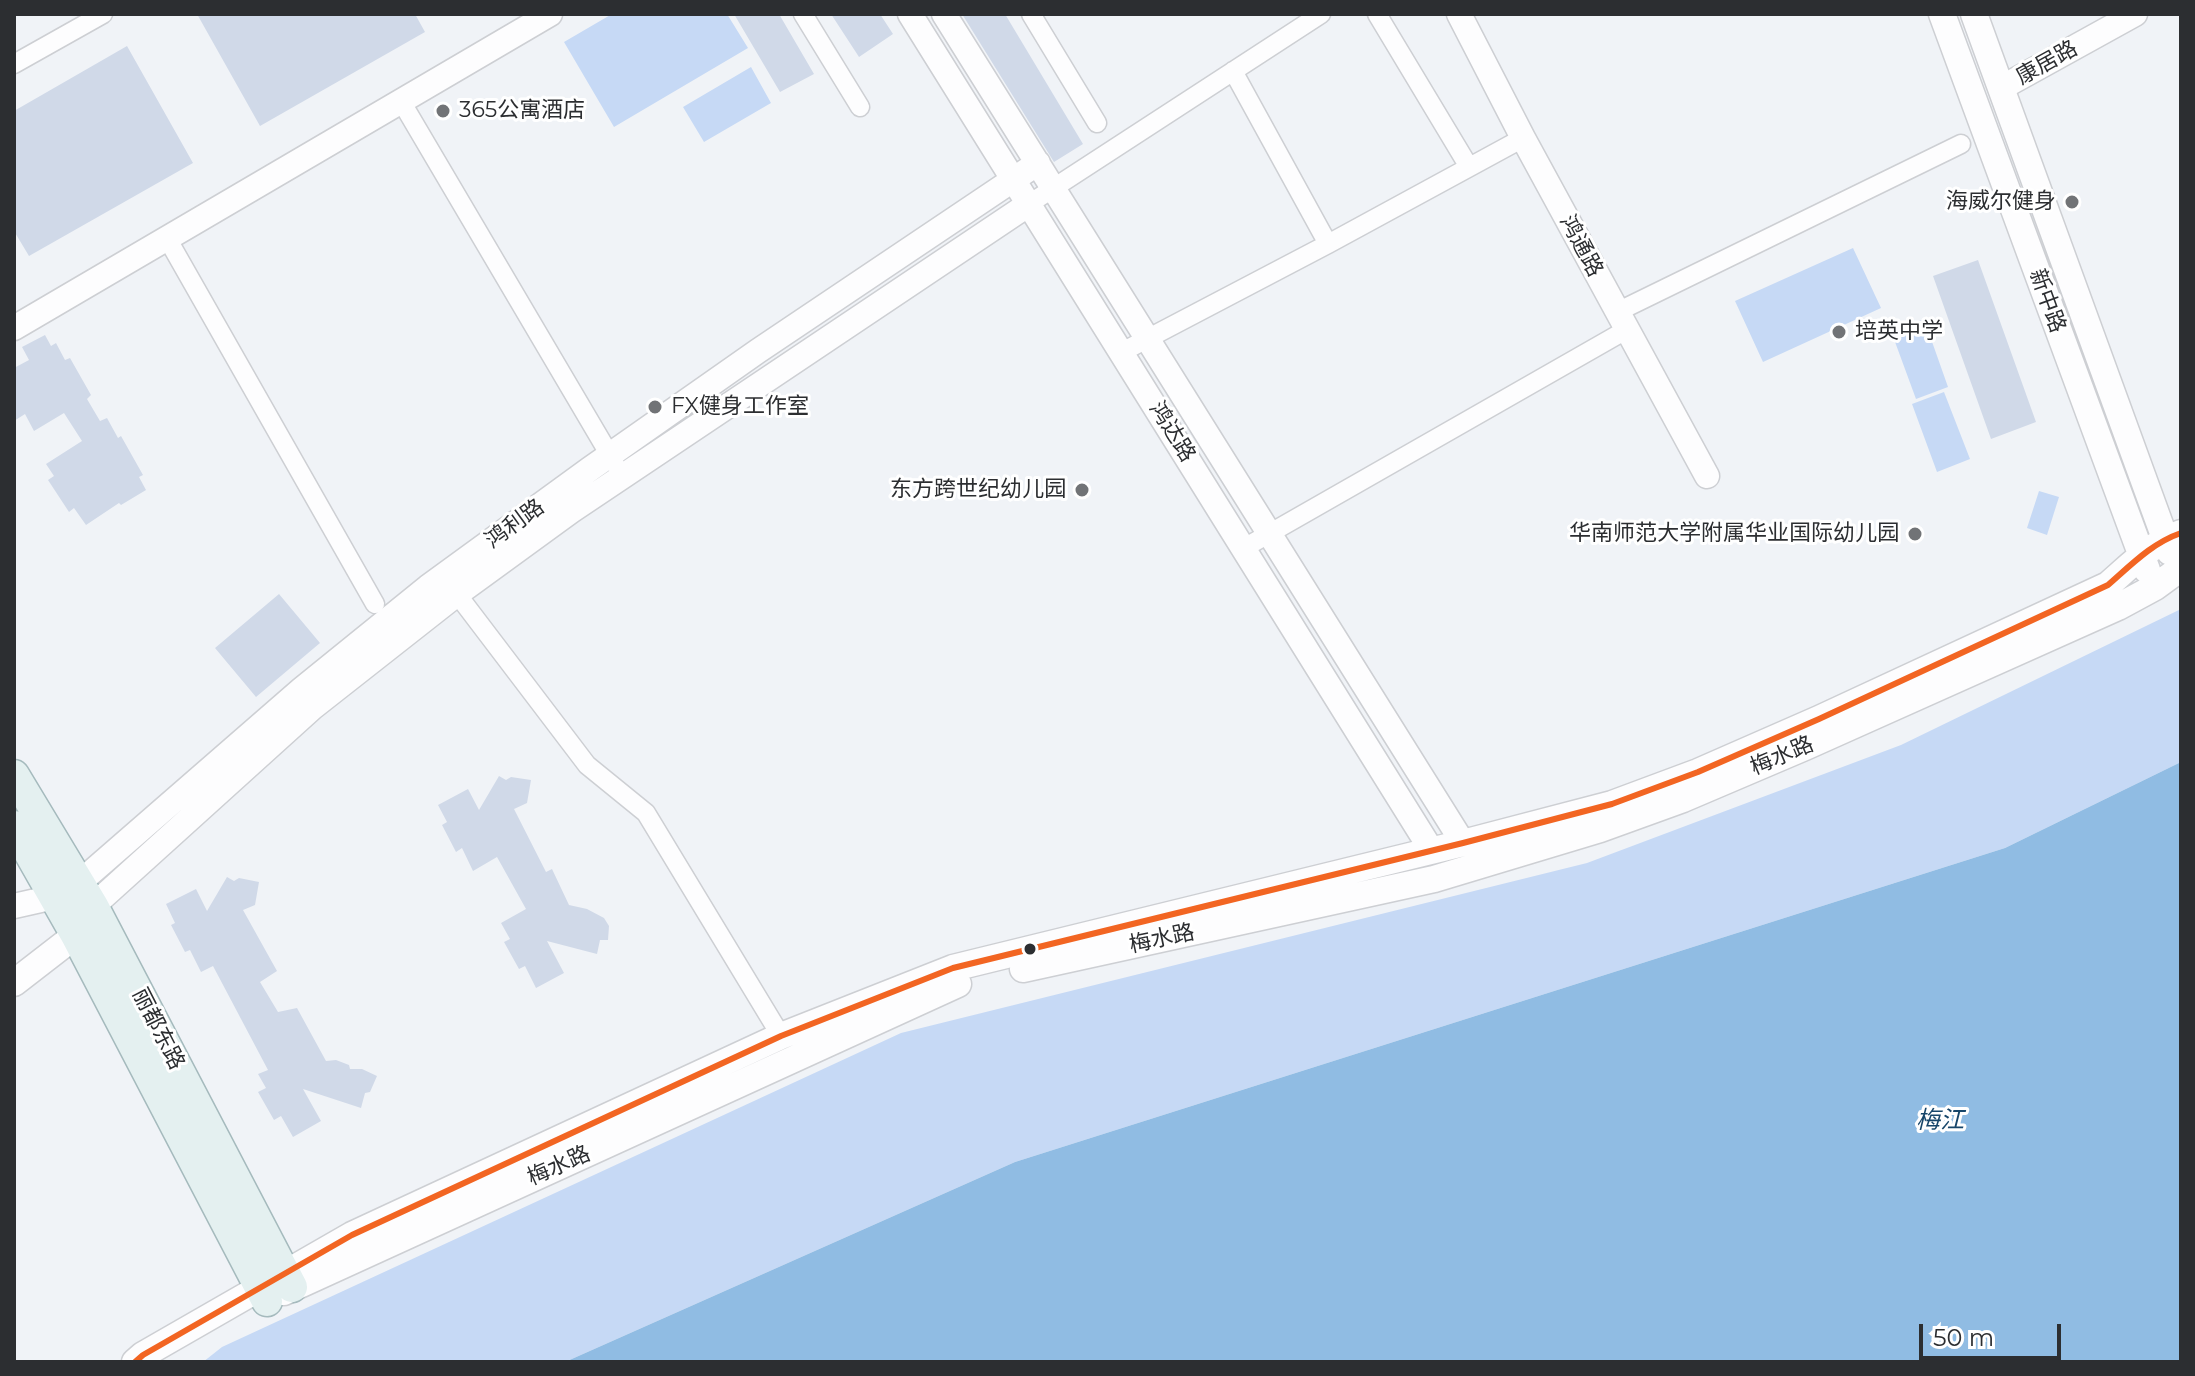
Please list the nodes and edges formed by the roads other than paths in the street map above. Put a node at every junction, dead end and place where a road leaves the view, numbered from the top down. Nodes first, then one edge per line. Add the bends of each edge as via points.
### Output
1 (103, 14) edge
2 (550, 14) edge
3 (803, 14) edge
4 (910, 14) edge
5 (944, 14) edge
6 (1031, 14) edge
7 (1321, 14) edge
8 (1377, 14) edge
9 (1459, 14) edge
10 (1942, 14) edge
11 (1974, 14) edge
12 (2135, 14) edge
13 (14, 64) edge
14 (1233, 71) junction
15 (2001, 88) junction
16 (401, 101) junction
17 (860, 107) dead end
18 (1097, 123) dead end
19 (1523, 138) junction
20 (1961, 144) dead end
21 (1038, 163) junction
22 (1469, 167) junction
23 (1013, 179) junction
24 (1053, 188) junction
25 (1029, 204) junction
26 (167, 238) junction
27 (1328, 244) junction
28 (1622, 321) junction
29 (14, 328) edge
30 (1147, 338) junction
31 (1122, 352) junction
32 (616, 466) junction
33 (1707, 476) dead end
34 (1269, 534) junction
35 (2173, 536) edge
36 (1244, 548) junction
37 (2141, 556) junction
38 (2179, 569) edge
39 (2155, 587) junction
40 (457, 594) junction
41 (375, 604) dead end
42 (14, 775) edge
43 (14, 826) edge
44 (1463, 843) junction
45 (1432, 851) junction
46 (76, 895) junction
47 (14, 906) edge
48 (76, 935) junction
49 (14, 983) edge
50 (781, 1036) junction
51 (276, 1287) junction
52 (135, 1362) edge
53 (164, 1362) edge

1 - 13 street
2 - 16 street
3 - 17 street
4 - 23 street, 鸿达路
5 - 21 street, 鸿达路
6 - 18 street
7 - 14 street
8 - 22 street
9 - 19 street, 鸿通路
10 - 37 main road, 新中路
11 - 15 main road, 新中路
12 - 15 street, 康居路
14 - 24 street
14 - 27 street
15 - 35 main road, 新中路
16 - 26 street
16 - 32 street
19 - 22 street
19 - 28 street, 鸿通路
20 - 28 street
21 - 23 street, 鸿利路
21 - 24 street, 鸿达路
22 - 27 street
23 - 25 street, 鸿达路
23 - 32 street, 鸿利路 via 758,351
24 - 25 street
24 - 30 street, 鸿达路
25 - 31 street, 鸿达路
25 - 32 street, 鸿利路
26 - 29 street
26 - 41 street
27 - 30 street
28 - 33 street, 鸿通路
28 - 34 street
30 - 31 street
30 - 34 street, 鸿达路
31 - 36 street, 鸿达路
32 - 40 street, 鸿利路
32 - 46 street, 鸿利路 via 428,587 313,679
34 - 36 street
34 - 44 street, 鸿达路
35 - 37 main road, 梅水路
35 - 38 main road, 新中路
36 - 45 street, 鸿达路
37 - 39 main road, 新中路
37 - 44 main road, 梅水路 via 2108,585 1698,772 1612,804
38 - 39 main road, 梅水路
39 - 51 main road, 梅水路 via 1805,747 1600,829 1434,879 962,982
40 - 46 street, 鸿利路
40 - 50 street via 587,765 646,813
42 - 46 main road, 丽都东路
43 - 46 main road, 丽都东路
44 - 45 main road, 梅水路
45 - 50 main road, 梅水路 via 953,968
46 - 47 street, 鸿利路
46 - 48 main road, 丽都东路
46 - 51 main road, 丽都东路
48 - 49 main road
48 - 51 main road, 丽都东路
50 - 51 main road, 梅水路 via 352,1235
51 - 52 main road, 梅水路
51 - 53 main road, 梅水路

